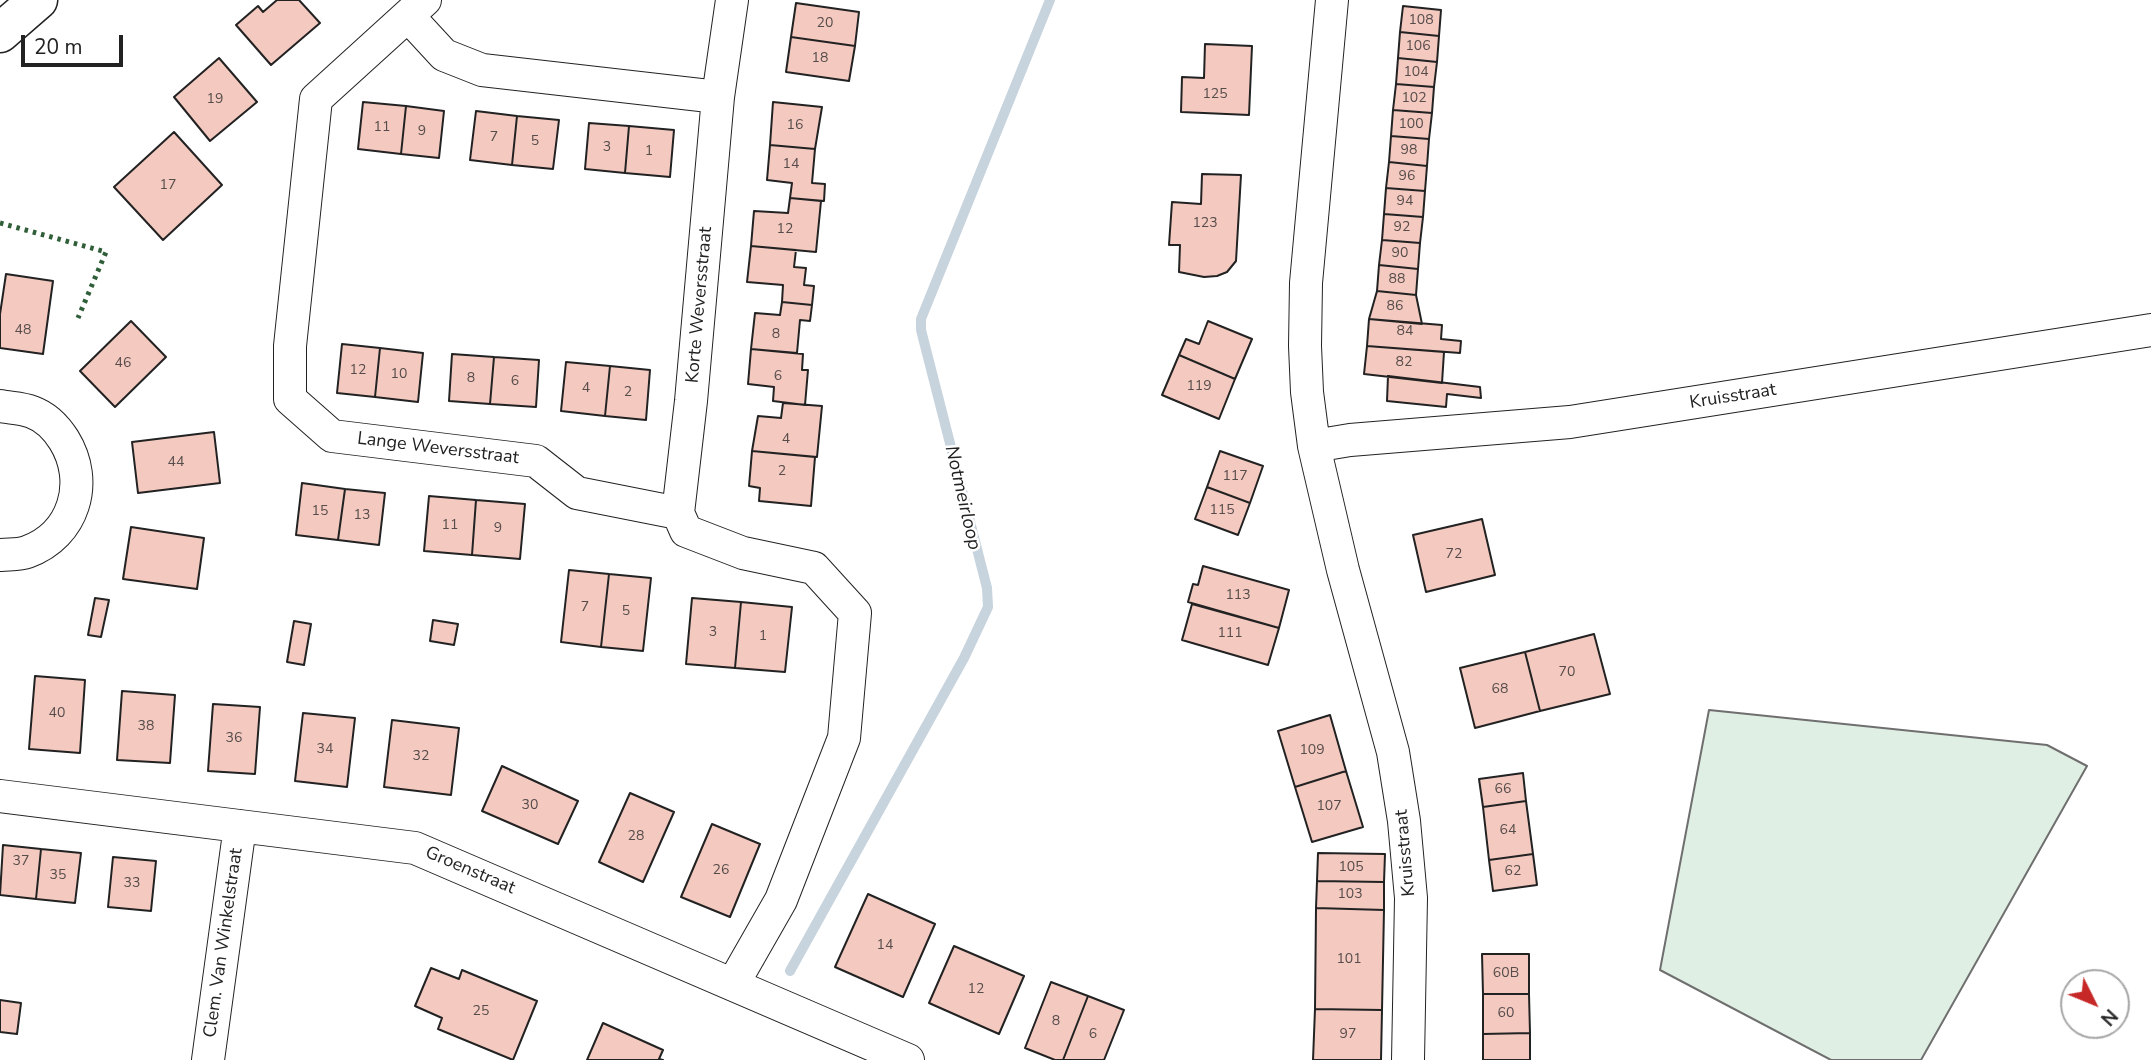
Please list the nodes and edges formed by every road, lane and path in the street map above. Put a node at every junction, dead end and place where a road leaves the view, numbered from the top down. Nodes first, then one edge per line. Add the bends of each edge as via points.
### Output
1 (37, 0) edge
2 (732, 0) edge
3 (1332, 0) edge
4 (417, 8) edge
5 (0, 33) edge
6 (718, 97) junction
7 (2151, 330) edge
8 (0, 406) edge
9 (1314, 446) junction
10 (678, 513) junction
11 (0, 555) edge
12 (0, 796) edge
13 (240, 826) junction
14 (733, 984) junction
15 (208, 1060) edge
16 (908, 1060) edge
17 (1408, 1060) edge

1 - 5 street
2 - 6 street, Korte Weversstraat
3 - 9 street, Kruisstraat via 1307,283 1306,358
4 - 6 street via 444,55 481,70
4 - 10 street, Lange Weversstraat via 316,99 290,346 290,399 332,436 536,461 576,493
6 - 10 street, Korte Weversstraat
7 - 9 street, Kruisstraat via 1570,422
8 - 11 street via 33,412 56,428 73,454 77,473 75,502 65,523 44,544 25,553
9 - 17 street, Kruisstraat via 1393,752 1404,821 1411,898
10 - 14 street via 686,531 743,553 814,568 855,613 844,738 781,900
12 - 13 street, Groenstraat
13 - 14 street, Groenstraat via 415,848
13 - 15 street, Clem. Van Winkelstraat
14 - 16 street, Groenstraat

